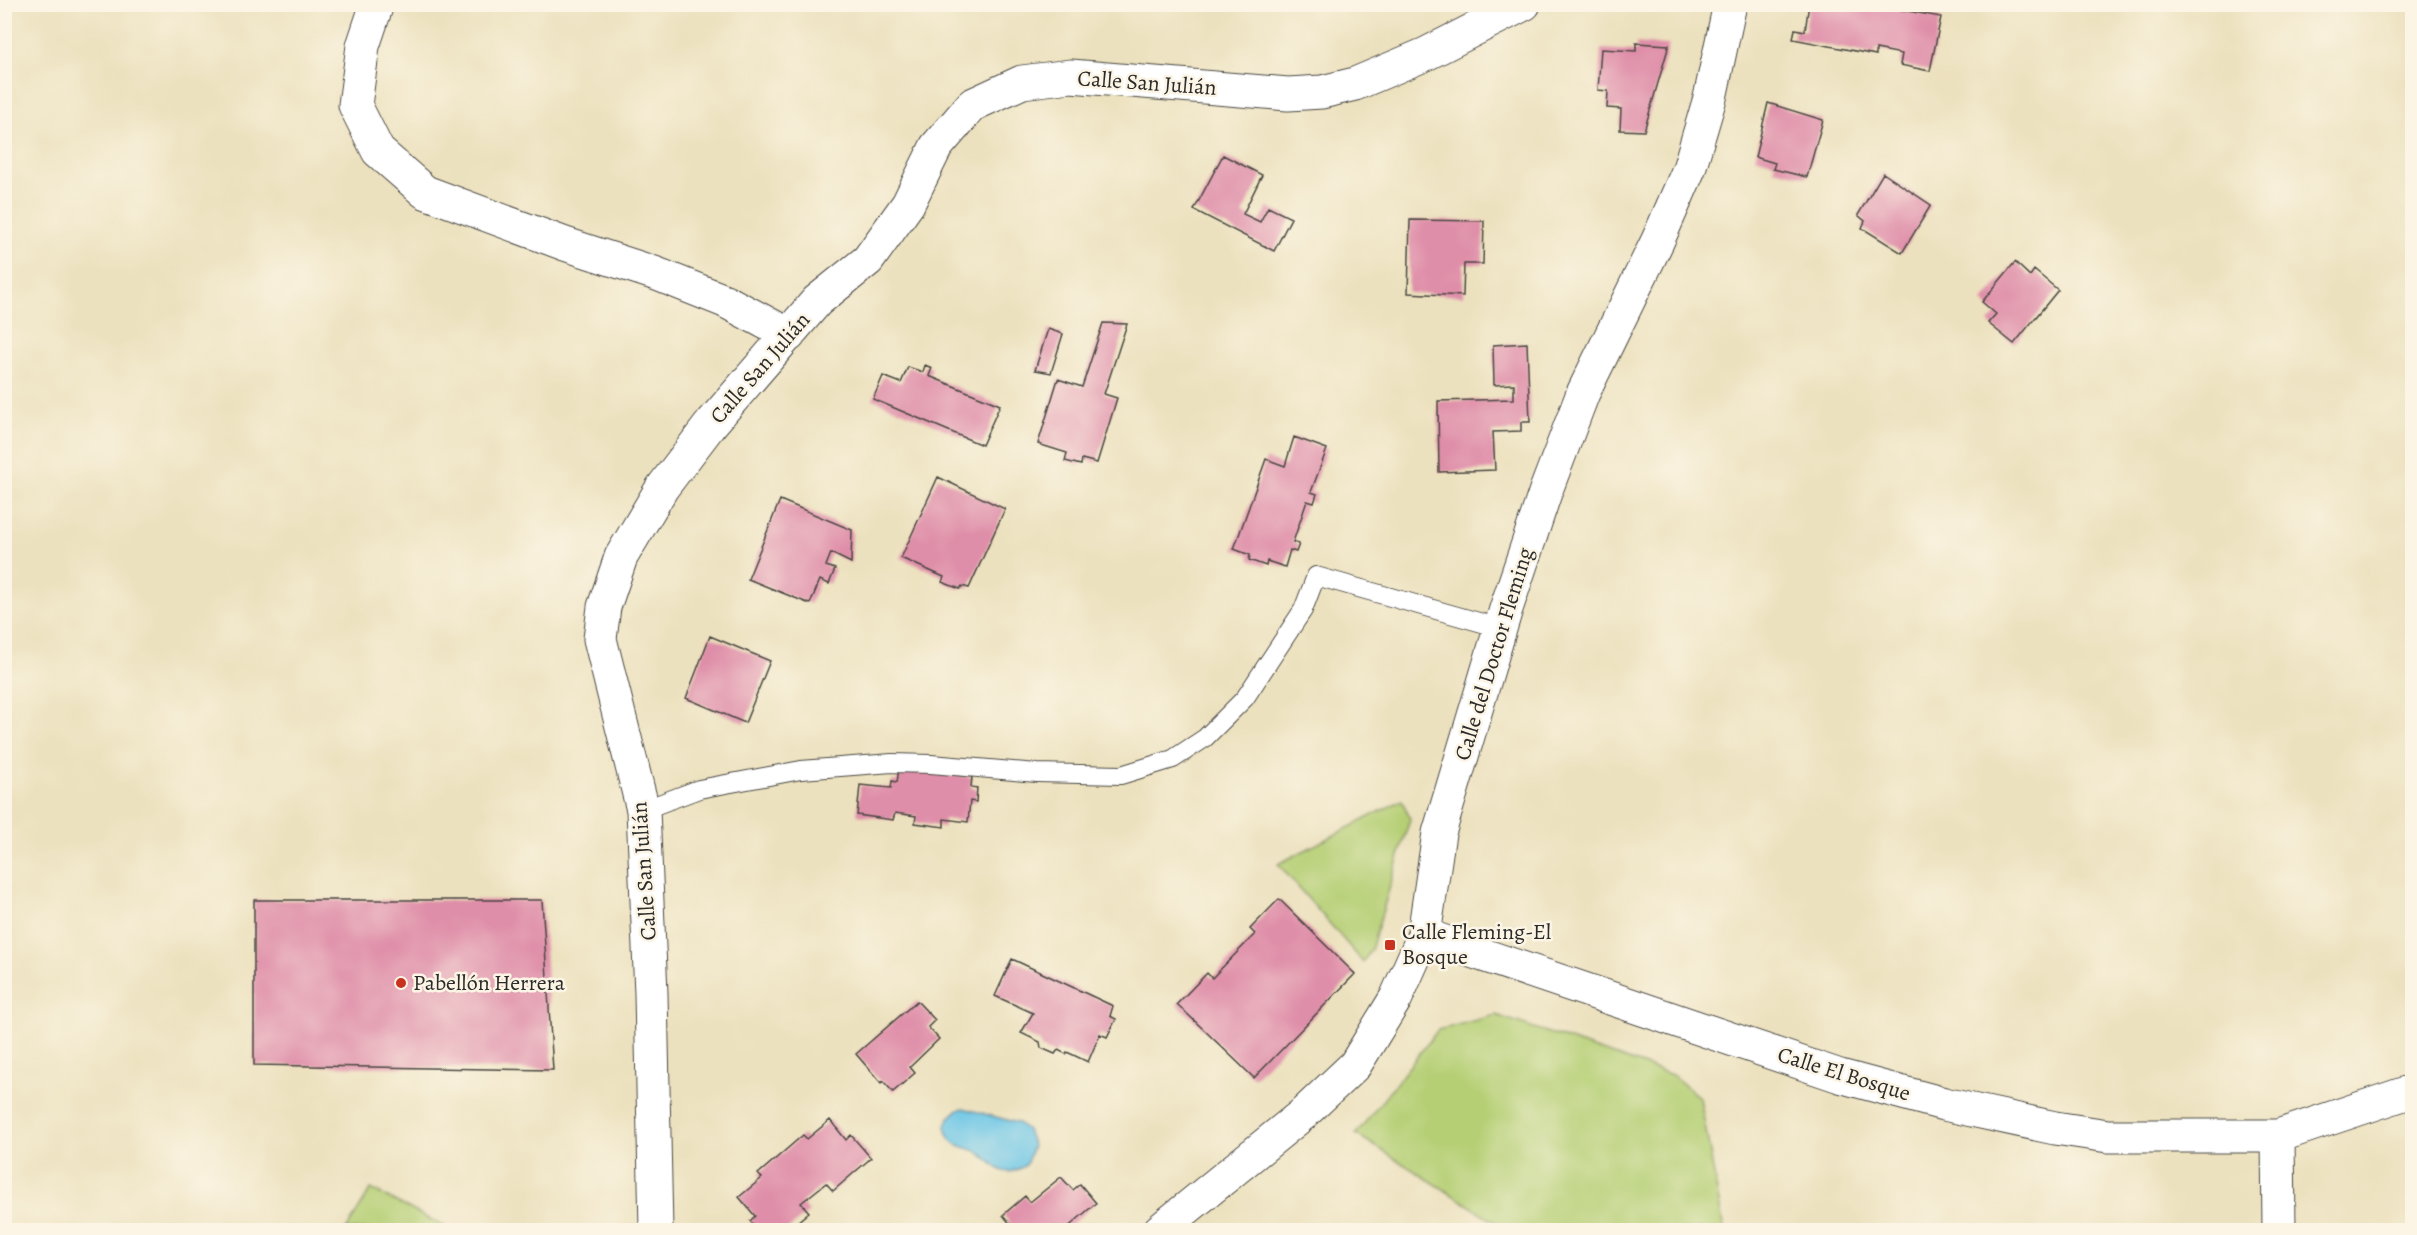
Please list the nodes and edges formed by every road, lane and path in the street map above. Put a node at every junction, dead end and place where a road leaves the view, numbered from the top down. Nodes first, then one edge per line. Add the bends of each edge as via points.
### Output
1 (377, 4) edge
2 (1524, 4) edge
3 (1730, 4) edge
4 (789, 335) junction
5 (1500, 628) junction
6 (644, 810) junction
7 (1424, 935) junction
8 (2412, 1090) edge
9 (2278, 1136) junction
10 (656, 1230) edge
11 (1160, 1230) edge
12 (2279, 1230) edge

1 - 4 street via 363,46 355,105 378,151 425,192 657,274 726,302
2 - 4 street, Calle San Julián via 1426,54 1355,84 1322,92 1288,94 1071,76 1022,82 972,105 936,147 908,204 868,260 817,301
3 - 5 street, Calle del Doctor Fleming via 1710,98 1689,169 1583,393
4 - 6 street, Calle San Julián via 710,425 662,488 621,557 604,607 600,639
5 - 6 lane via 1316,576 1303,610 1245,698 1205,738 1173,759 1121,775 911,763 801,770 699,789
5 - 7 street, Calle del Doctor Fleming via 1439,833
6 - 10 street, Calle San Julián
7 - 9 street, Calle El Bosque via 1840,1076 1944,1104 2108,1136
7 - 11 street, Calle del Doctor Fleming via 1396,998 1355,1065 1303,1114
8 - 9 street, Calle El Bosque
9 - 12 street

